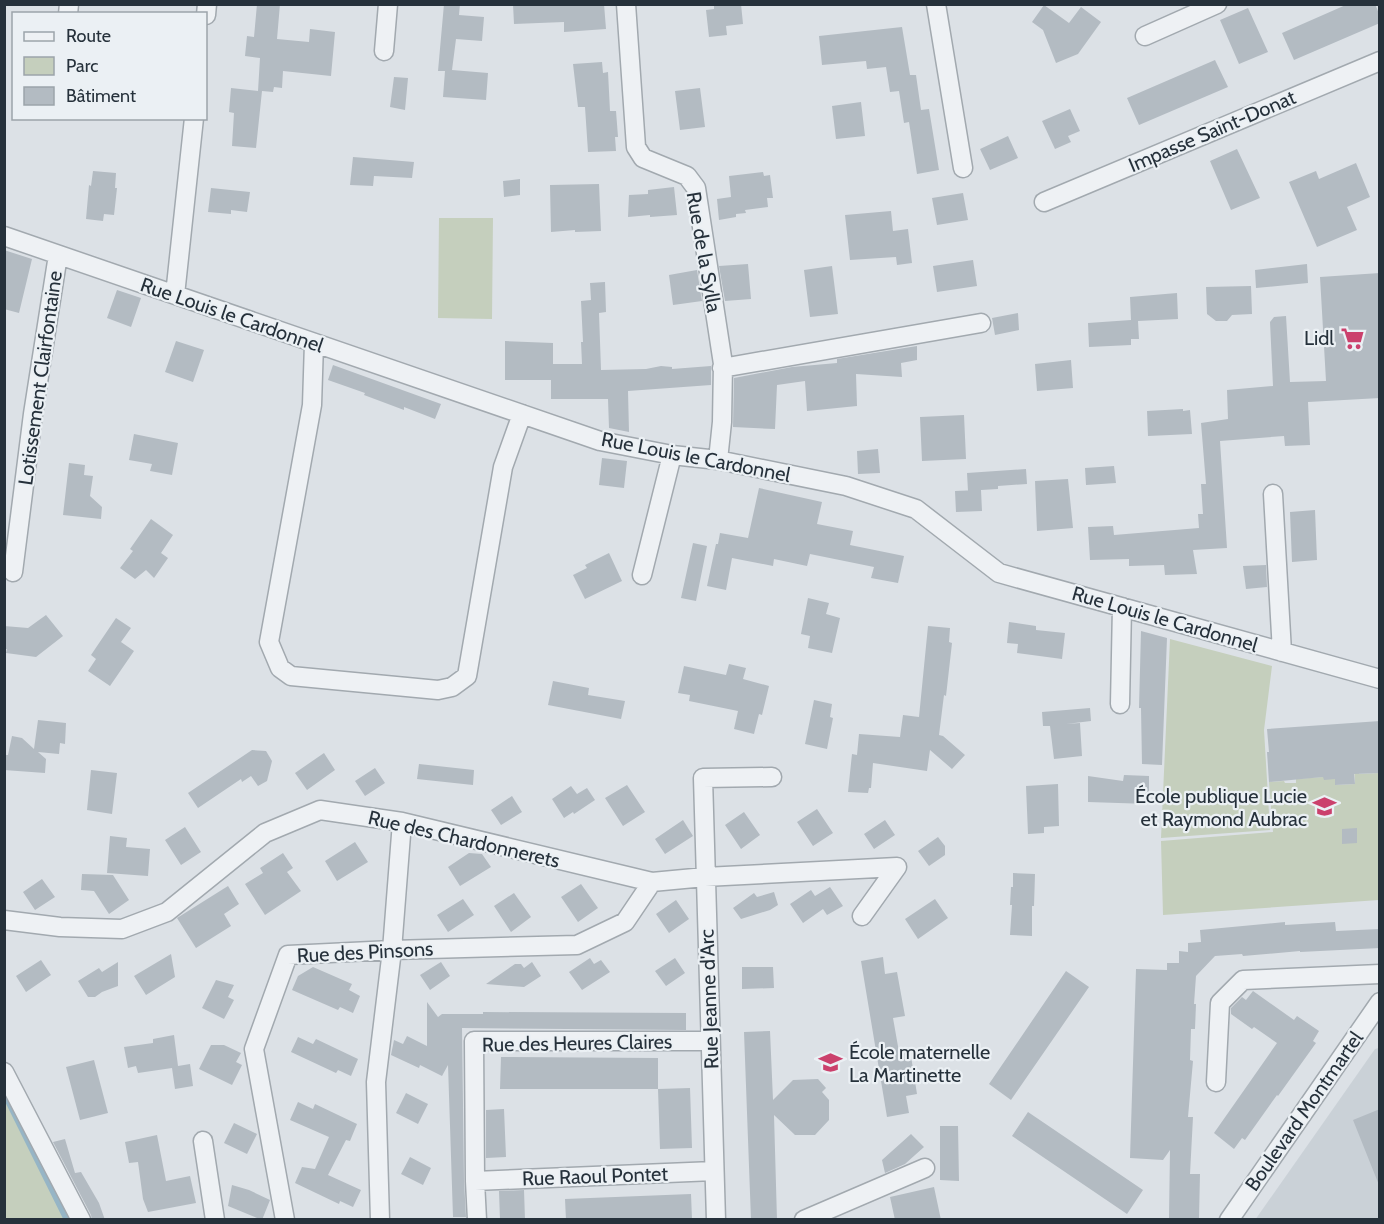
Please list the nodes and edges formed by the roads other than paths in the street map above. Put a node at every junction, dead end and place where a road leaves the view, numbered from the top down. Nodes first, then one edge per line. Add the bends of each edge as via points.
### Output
1 (388, 4) edge
2 (626, 4) edge
3 (936, 4) edge
4 (1217, 4) edge
5 (1145, 36) dead end
6 (384, 51) dead end
7 (1380, 61) edge
8 (194, 120) edge
9 (963, 168) dead end
10 (1044, 202) dead end
11 (4, 236) edge
12 (58, 255) junction
13 (175, 295) junction
14 (981, 323) dead end
15 (314, 343) junction
16 (723, 368) junction
17 (522, 414) junction
18 (672, 455) junction
19 (718, 460) junction
20 (1273, 494) dead end
21 (13, 572) dead end
22 (642, 575) dead end
23 (1122, 607) junction
24 (1282, 652) junction
25 (1380, 679) edge
26 (1120, 704) dead end
27 (772, 777) dead end
28 (402, 822) junction
29 (705, 877) junction
30 (652, 882) junction
31 (862, 916) dead end
32 (4, 920) edge
33 (392, 950) junction
34 (1380, 974) edge
35 (1380, 1002) edge
36 (710, 1041) junction
37 (4, 1072) edge
38 (1216, 1082) dead end
39 (203, 1141) dead end
40 (925, 1168) dead end
41 (714, 1171) junction
42 (475, 1181) junction
43 (81, 1220) edge
44 (215, 1220) edge
45 (285, 1220) edge
46 (380, 1220) edge
47 (477, 1220) edge
48 (716, 1220) edge
49 (804, 1220) edge
50 (1229, 1220) edge

1 - 6 street
2 - 16 street, Rue de la Sylla via 636,147 643,158 687,176 696,188
3 - 9 street
4 - 5 street
7 - 10 street, Impasse Saint-Donat
8 - 13 street
11 - 12 street, Rue Louis le Cardonnel
12 - 13 street, Rue Louis le Cardonnel
12 - 21 street, Lotissement Clairfontaine
13 - 15 street, Rue Louis le Cardonnel
14 - 16 street
15 - 17 street, Rue Louis le Cardonnel
15 - 17 street via 312,405 269,642 280,668 291,676 438,690 452,687 466,676 503,467
16 - 19 street, Rue de la Sylla
17 - 18 street, Rue Louis le Cardonnel via 600,441
18 - 19 street, Rue Louis le Cardonnel
18 - 22 street
19 - 23 street, Rue Louis le Cardonnel via 846,486 916,509 999,573
20 - 24 street
23 - 24 street, Rue Louis le Cardonnel
23 - 26 street
24 - 25 street, Rue Louis le Cardonnel
27 - 29 street, Rue Jeanne d'Arc via 703,778
28 - 30 street, Rue des Chardonnerets
28 - 32 street, Rue des Chardonnerets via 320,810 265,833 167,912 122,929
28 - 33 street
29 - 30 street, Rue des Chardonnerets
29 - 31 street, Rue des Chardonnerets via 897,867
29 - 36 street, Rue Jeanne d'Arc
30 - 33 street, Rue des Pinsons via 626,922 577,945
33 - 45 street, Rue des Pinsons via 288,955 254,1049
33 - 46 street via 376,1082
34 - 38 street via 1243,980 1220,1003
35 - 50 street, Boulevard Montmartel
36 - 41 street, Rue Jeanne d'Arc
36 - 42 street, Rue des Heures Claires via 474,1041
37 - 43 street
39 - 44 street
40 - 49 street
41 - 42 street, Rue Raoul Pontet
41 - 48 street, Rue Jeanne d'Arc
42 - 47 street, Rue des Heures Claires

